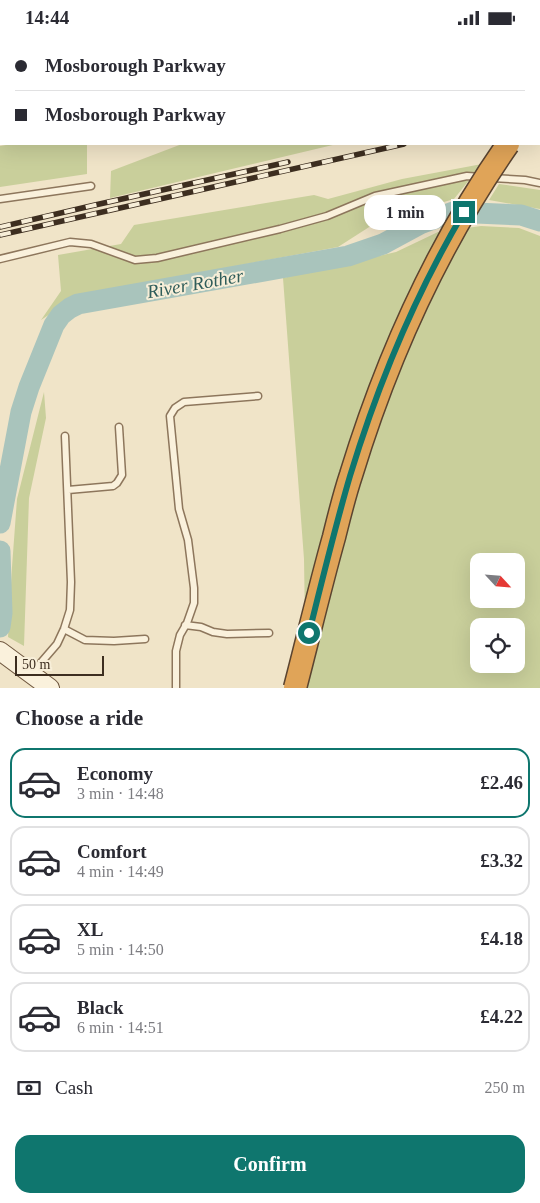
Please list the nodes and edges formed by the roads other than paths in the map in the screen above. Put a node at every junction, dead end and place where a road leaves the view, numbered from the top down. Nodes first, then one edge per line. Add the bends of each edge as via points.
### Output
1 (507, 145) edge
2 (540, 183) edge
3 (91, 186) dead end
4 (0, 199) edge
5 (0, 259) edge
6 (258, 396) dead end
7 (119, 427) dead end
8 (66, 436) dead end
9 (69, 490) junction
10 (186, 625) junction
11 (64, 629) junction
12 (269, 633) dead end
13 (145, 639) dead end
14 (3, 653) edge
15 (31, 674) junction
16 (50, 688) edge
17 (176, 688) edge
18 (295, 688) edge

1 - 18 highway, bridge via 448,240 396,348 350,476
2 - 5 lane via 467,176 376,197 327,215 201,249 136,261 91,244 70,243
3 - 4 lane
6 - 10 lane via 184,402 170,416 179,509 188,540 194,588 194,603
7 - 9 lane via 122,475 117,483
8 - 9 lane
9 - 11 lane via 70,611
10 - 12 lane via 227,634
10 - 17 lane via 176,651
11 - 13 lane via 85,639
11 - 15 lane via 57,644
14 - 15 street
15 - 16 street

